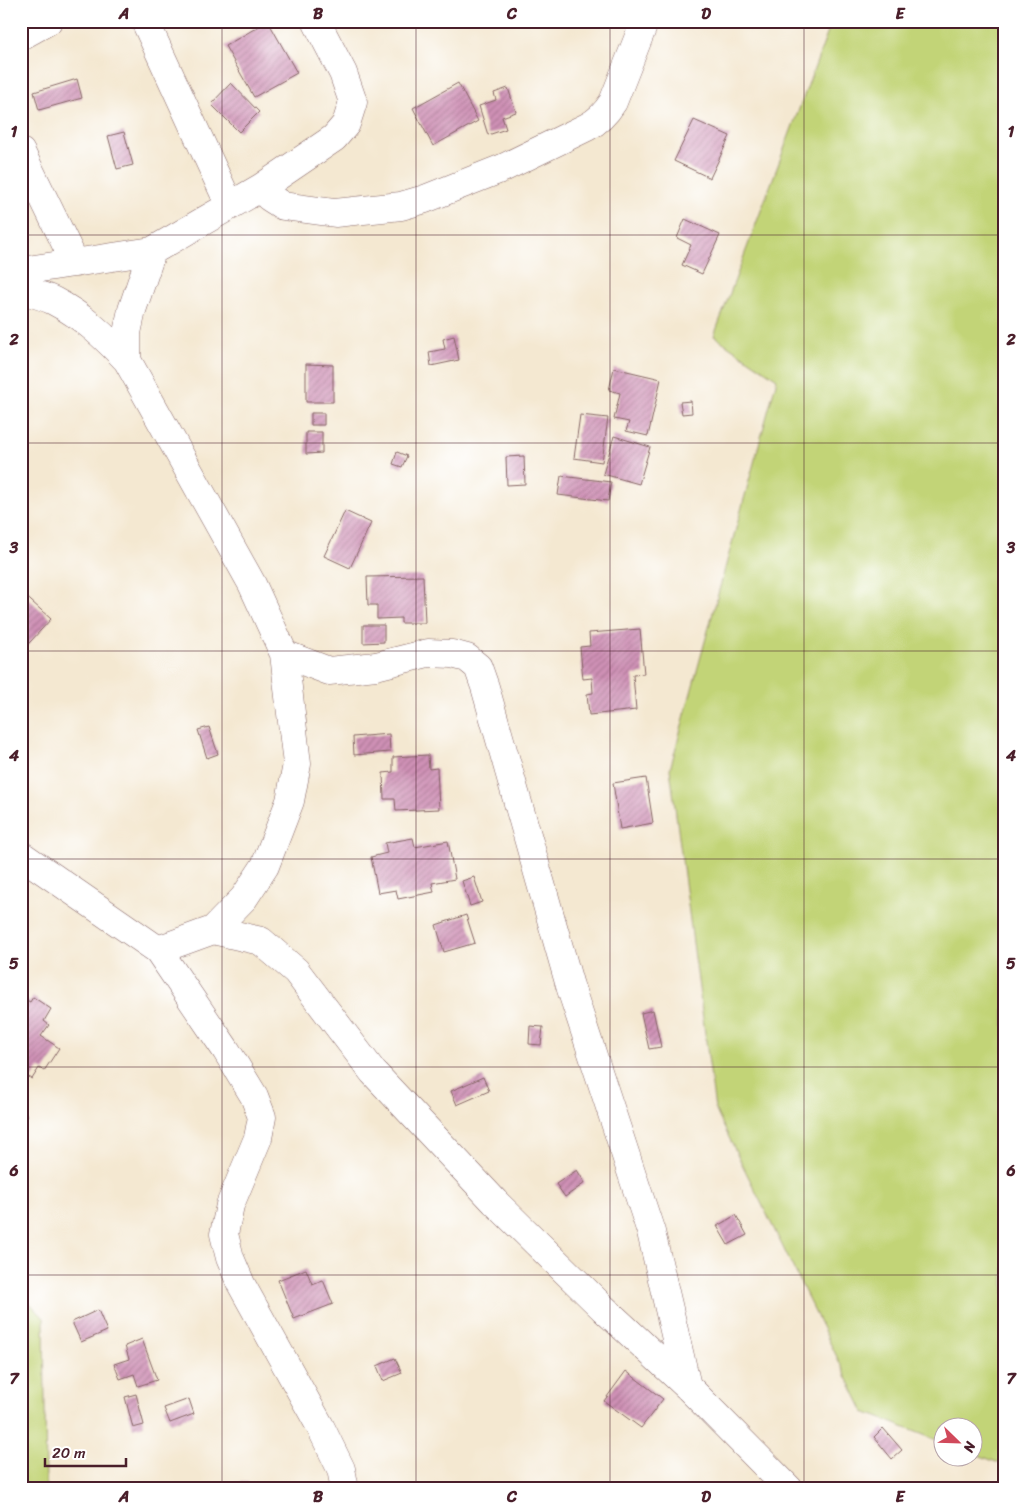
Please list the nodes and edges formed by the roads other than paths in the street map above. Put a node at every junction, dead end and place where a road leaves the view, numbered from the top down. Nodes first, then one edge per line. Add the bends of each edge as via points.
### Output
1 (48, 21) edge
2 (145, 21) edge
3 (316, 21) edge
4 (645, 21) edge
5 (21, 36) edge
6 (21, 152) edge
7 (262, 188) junction
8 (230, 206) junction
9 (152, 251) junction
10 (75, 263) junction
11 (21, 272) edge
12 (21, 290) edge
13 (127, 360) junction
14 (284, 654) junction
15 (21, 855) edge
16 (213, 930) junction
17 (158, 950) junction
18 (687, 1386) junction
19 (346, 1489) edge
20 (789, 1489) edge

1 - 5 street
2 - 8 street
3 - 7 street via 354,102 346,124 334,138
4 - 7 street via 614,102 607,112 597,122 502,168 401,206 335,213 283,206 268,197
6 - 10 street
7 - 8 street
8 - 9 street
9 - 10 street
9 - 13 street via 132,310 127,333
10 - 11 street
12 - 13 street via 53,301 78,315
13 - 14 street via 252,584
14 - 16 street via 296,764 290,800 265,866 244,898
14 - 18 street via 328,671 376,666 428,654 452,654 467,658 478,667 570,986 651,1232
15 - 17 street
16 - 17 street
16 - 18 street via 261,940 296,971 373,1072 440,1144 508,1216
17 - 19 street via 226,1050 254,1096 262,1117 258,1138 230,1205 224,1234 241,1284 341,1468
18 - 20 street

